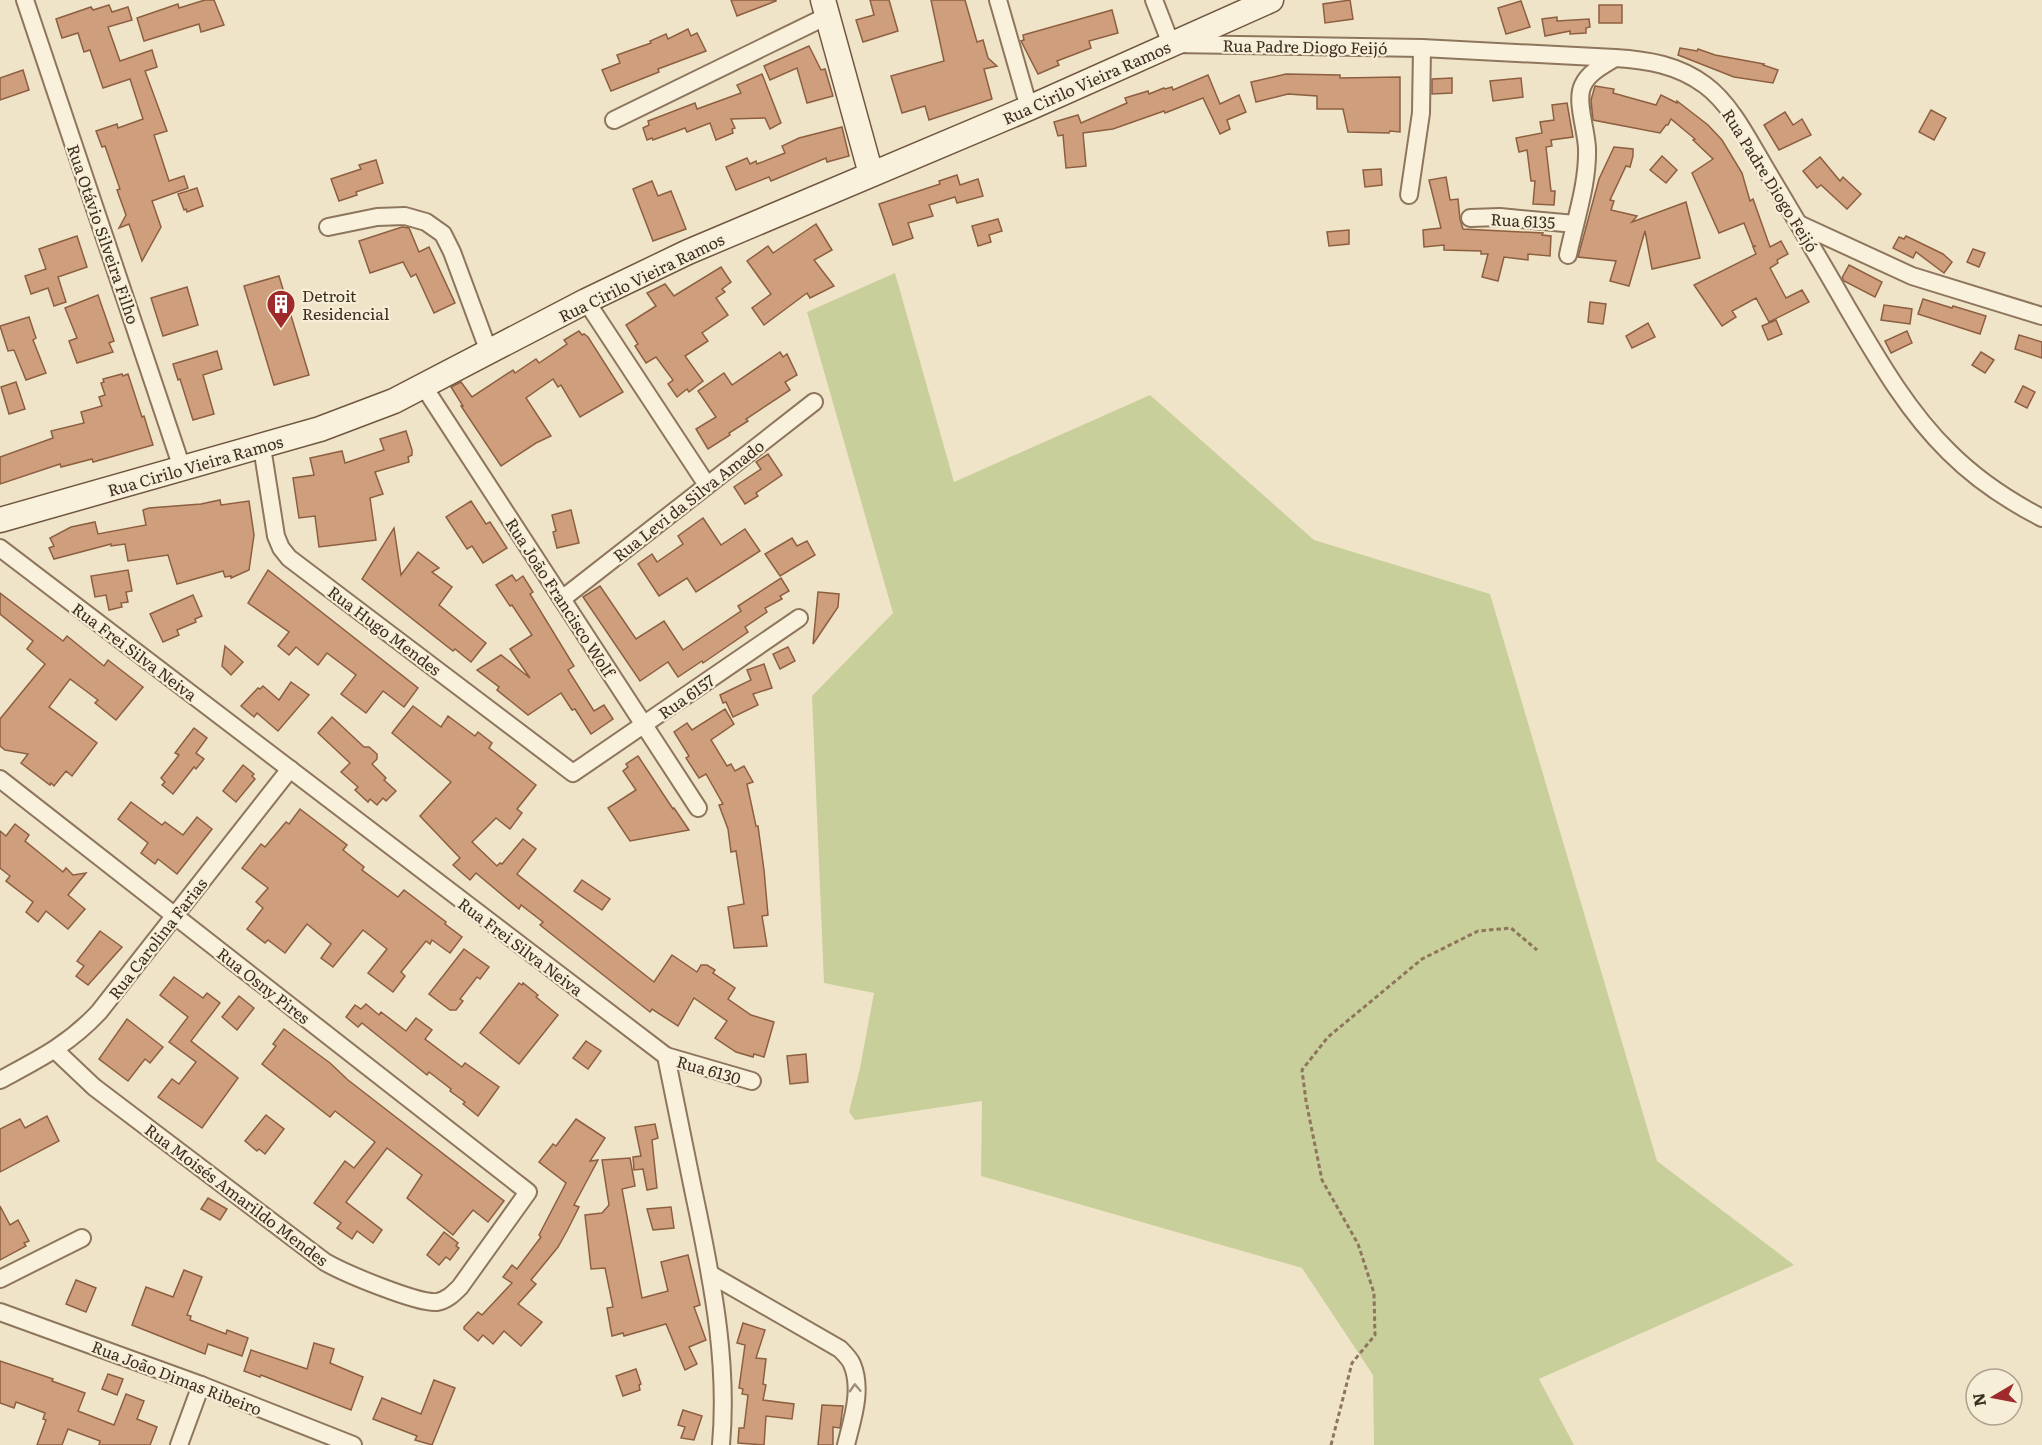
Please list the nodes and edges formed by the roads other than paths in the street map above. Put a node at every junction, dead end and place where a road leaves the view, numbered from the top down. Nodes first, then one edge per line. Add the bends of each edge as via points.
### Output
1 (25, 0) edge
2 (998, 0) edge
3 (1154, 0) edge
4 (1271, 0) edge
5 (825, 8) edge
6 (1171, 44) junction
7 (1422, 48) junction
8 (1615, 58) junction
9 (1029, 108) junction
10 (614, 120) dead end
11 (871, 174) junction
12 (1409, 195) dead end
13 (1470, 218) dead end
14 (1575, 224) junction
15 (1799, 224) junction
16 (328, 227) dead end
17 (1568, 255) dead end
18 (586, 301) junction
19 (2042, 316) edge
20 (489, 352) junction
21 (424, 387) junction
22 (814, 402) dead end
23 (262, 447) junction
24 (182, 468) junction
25 (707, 485) junction
26 (2042, 518) edge
27 (0, 520) edge
28 (0, 548) edge
29 (562, 599) junction
30 (799, 618) dead end
31 (644, 725) junction
32 (290, 769) junction
33 (573, 773) joint
34 (0, 779) edge
35 (698, 808) dead end
36 (175, 916) junction
37 (55, 1050) junction
38 (666, 1056) junction
39 (0, 1080) edge
40 (752, 1081) dead end
41 (528, 1192) joint
42 (82, 1238) dead end
43 (710, 1274) junction
44 (0, 1279) edge
45 (0, 1312) edge
46 (201, 1385) junction
47 (179, 1445) edge
48 (353, 1445) edge
49 (721, 1445) edge
50 (846, 1445) edge

1 - 24 street, Rua Otávio Silveira Filho
2 - 9 street
3 - 6 street
4 - 6 main road, Rua Cirilo Vieira Ramos
5 - 10 street
5 - 11 main road
6 - 7 street, Rua Padre Diogo Feijó
6 - 9 main road, Rua Cirilo Vieira Ramos
7 - 8 street, Rua Padre Diogo Feijó
7 - 12 street via 1420,113
8 - 14 street via 1590,75 1582,86 1587,166
8 - 15 street, Rua Padre Diogo Feijó via 1665,64 1707,86 1725,104
9 - 11 main road, Rua Cirilo Vieira Ramos
11 - 18 main road, Rua Cirilo Vieira Ramos via 688,252
13 - 14 street, Rua 6135
14 - 17 street
15 - 19 street via 1912,276
15 - 26 street, Rua Padre Diogo Feijó via 1891,380 1923,423 1979,478
16 - 20 street via 405,216 426,222 443,234
18 - 20 main road, Rua Cirilo Vieira Ramos
18 - 25 street
20 - 21 main road, Rua Cirilo Vieira Ramos
21 - 23 main road, Rua Cirilo Vieira Ramos via 354,417
21 - 29 street, Rua João Francisco Wolf
22 - 25 street, Rua Levi da Silva Amado
23 - 24 main road, Rua Cirilo Vieira Ramos
23 - 33 street, Rua Hugo Mendes via 276,536 289,558
24 - 27 main road, Rua Cirilo Vieira Ramos
25 - 29 street, Rua Levi da Silva Amado
28 - 32 street, Rua Frei Silva Neiva
29 - 31 street, Rua João Francisco Wolf
30 - 31 street, Rua 6157
31 - 33 street, Rua 6157
31 - 35 street, Rua João Francisco Wolf
32 - 36 street, Rua Carolina Farias
32 - 38 street, Rua Frei Silva Neiva
34 - 36 street, Rua Osny Pires
36 - 37 street, Rua Carolina Farias via 99,1012
36 - 41 street, Rua Osny Pires
37 - 39 street, Rua Carolina Farias
37 - 41 street, Rua Moisés Amarildo Mendes via 94,1087 325,1262 342,1272 413,1297 435,1302 448,1298
38 - 40 street, Rua 6130
38 - 43 street
42 - 44 street
43 - 49 street via 722,1357
50 -> 43 street via 855,1406 852,1363 840,1349
45 - 46 street, Rua João Dimas Ribeiro
46 - 47 street
46 - 48 street, Rua João Dimas Ribeiro

